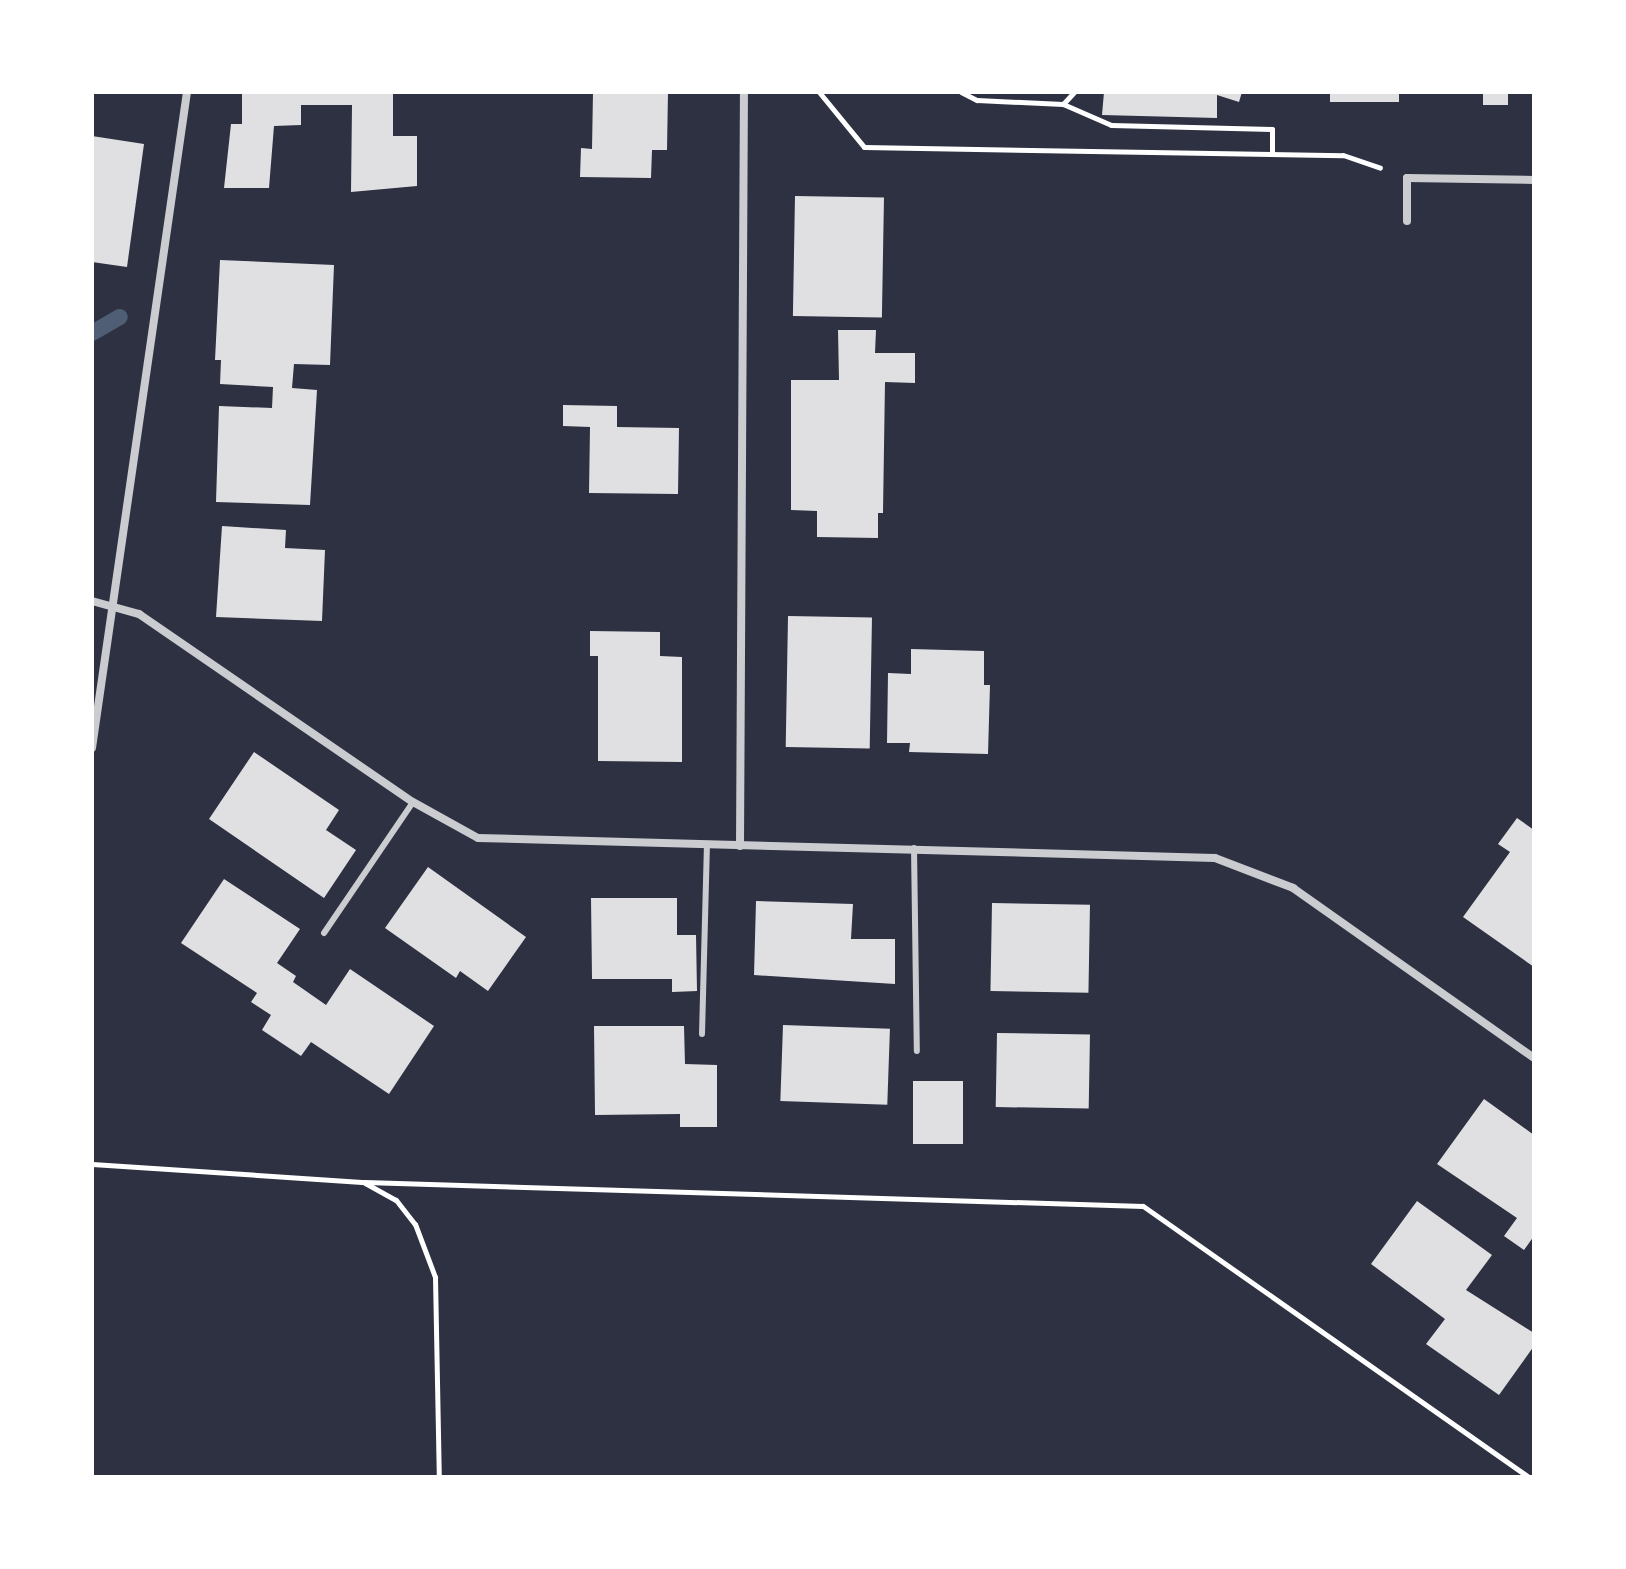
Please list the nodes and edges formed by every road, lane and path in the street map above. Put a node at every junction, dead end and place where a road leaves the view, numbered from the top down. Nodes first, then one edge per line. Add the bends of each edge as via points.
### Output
1 (187, 92) edge
2 (744, 92) edge
3 (819, 92) edge
4 (961, 92) edge
5 (1074, 92) edge
6 (1063, 104) junction
7 (1272, 153) junction
8 (1407, 178) junction
9 (1534, 180) edge
10 (1407, 221) dead end
11 (92, 601) edge
12 (114, 603) junction
13 (92, 748) edge
14 (413, 802) junction
15 (707, 846) junction
16 (740, 846) junction
17 (914, 848) junction
18 (324, 933) dead end
19 (702, 1034) dead end
20 (917, 1051) dead end
21 (1534, 1058) edge
22 (92, 1164) edge
23 (365, 1182) junction
24 (439, 1477) edge
25 (1528, 1477) edge

1 - 12 street
2 - 16 street
3 - 7 path via 864,147
4 - 6 path via 977,100
5 - 6 path
6 - 7 path via 1111,125 1272,129
7 - 8 path via 1343,155
8 - 9 street
8 - 10 street
11 - 12 street
12 - 13 street
12 - 14 street via 139,614
14 - 15 street via 457,829 500,842
14 - 18 lane
15 - 16 street
15 - 19 lane
16 - 17 street
17 - 20 lane
17 - 21 street via 1168,853 1215,858 1256,871 1293,888
22 - 23 path
23 - 24 path via 405,1212 432,1264
23 - 25 path via 1143,1206

